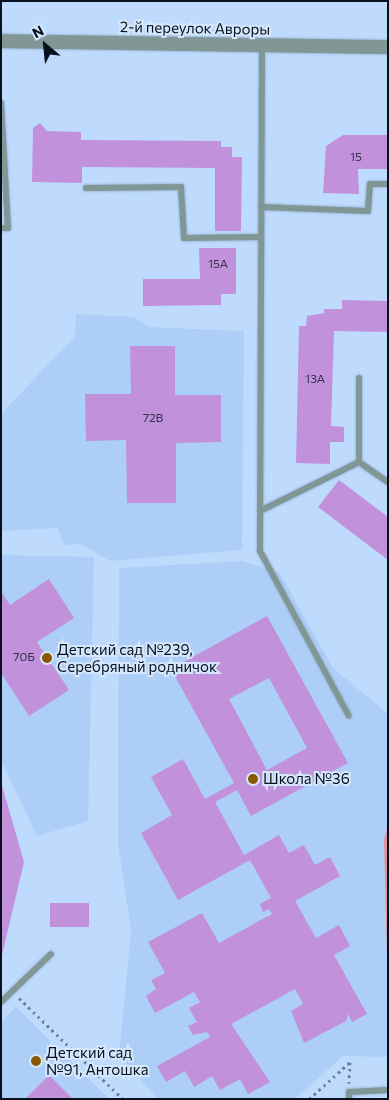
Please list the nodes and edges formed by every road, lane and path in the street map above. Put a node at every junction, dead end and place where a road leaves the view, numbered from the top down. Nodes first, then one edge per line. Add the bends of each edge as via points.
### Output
1 (1, 41) edge
2 (262, 45) junction
3 (388, 47) edge
4 (1, 103) edge
5 (388, 184) edge
6 (86, 188) dead end
7 (261, 207) junction
8 (5, 228) edge
9 (1, 235) edge
10 (261, 237) junction
11 (359, 378) dead end
12 (359, 462) junction
13 (388, 482) edge
14 (260, 511) junction
15 (349, 716) dead end
16 (51, 954) dead end
17 (12, 992) junction
18 (1, 1002) edge
19 (388, 1090) edge
20 (349, 1095) edge
21 (123, 1099) edge
22 (309, 1099) edge

1 - 2 street, 2-й переулок Авроры
2 - 3 street, 2-й переулок Авроры
2 - 7 lane
4 - 8 lane
5 - 7 lane via 370,184 368,211
6 - 10 lane via 181,187 184,238
7 - 10 lane
8 - 9 lane
10 - 14 lane
11 - 12 lane
12 - 13 lane
12 - 14 lane
14 - 15 lane via 260,551
16 - 17 lane
17 - 18 lane
17 - 21 path
19 - 20 lane
20 - 22 path via 350,1062

